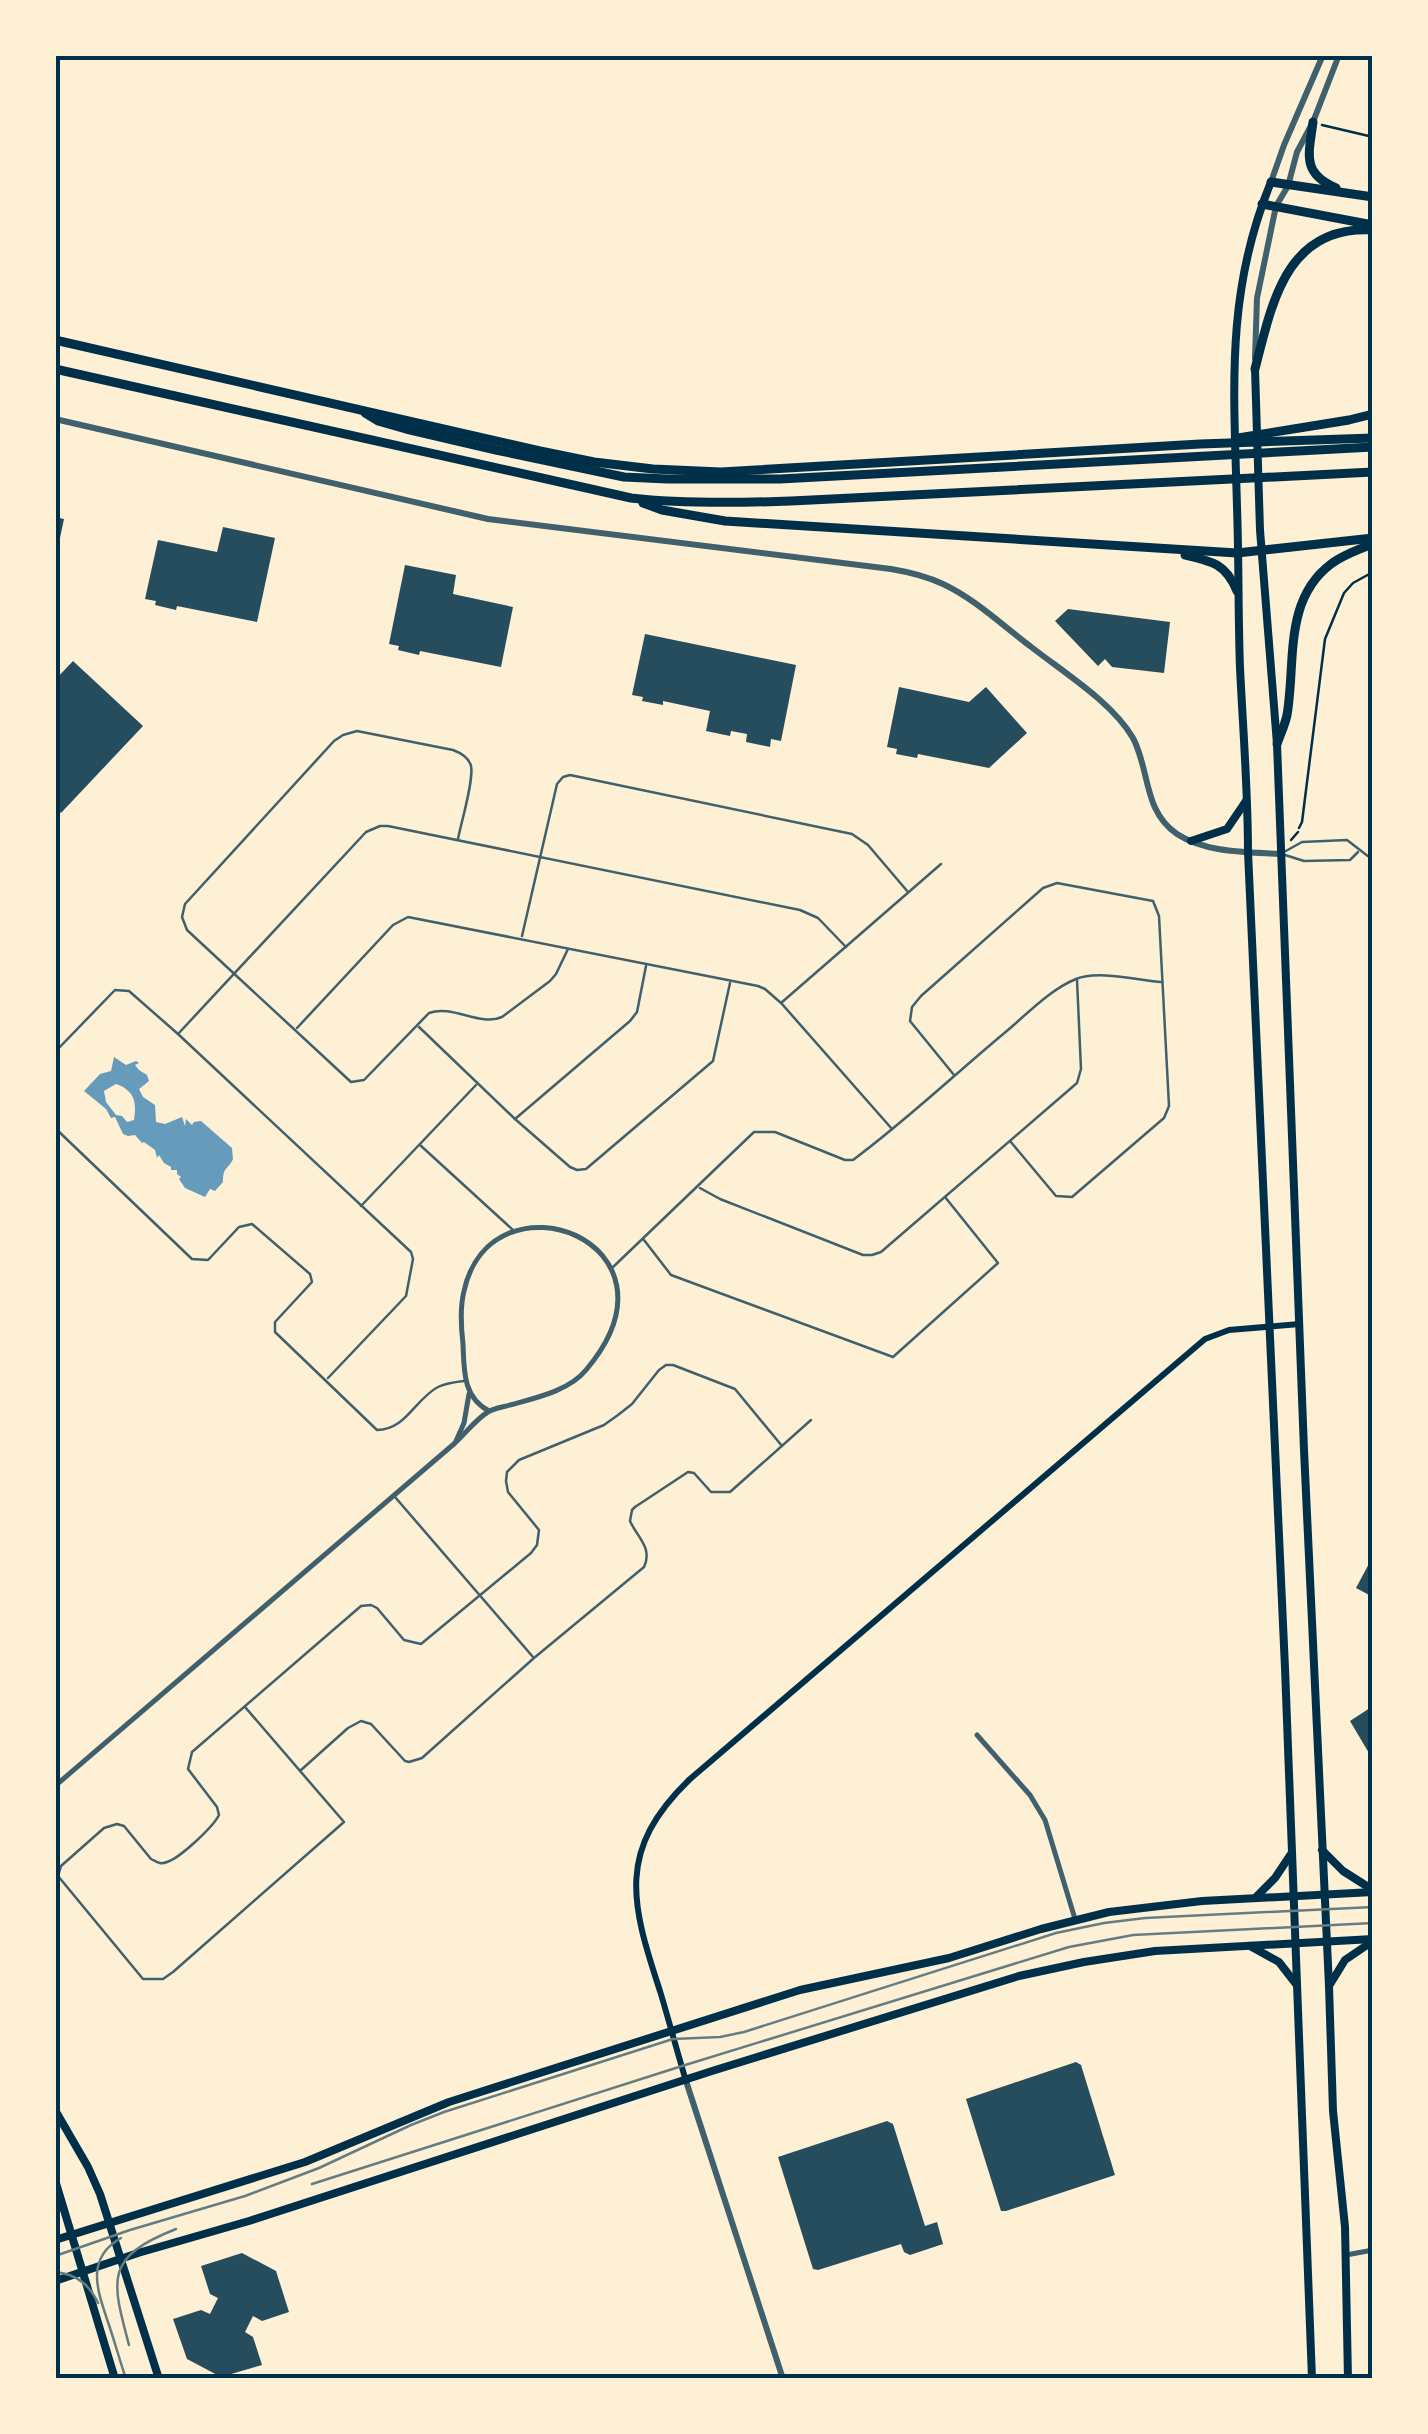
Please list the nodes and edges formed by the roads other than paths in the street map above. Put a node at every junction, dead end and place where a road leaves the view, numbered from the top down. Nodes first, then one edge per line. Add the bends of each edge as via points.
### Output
1 (1323, 55) edge
2 (1339, 55) edge
3 (1313, 122) junction
4 (1271, 182) junction
5 (1288, 186) junction
6 (1352, 194) junction
7 (1373, 197) edge
8 (1262, 204) junction
9 (1276, 206) junction
10 (1373, 228) edge
11 (55, 340) edge
12 (55, 369) edge
13 (1255, 374) junction
14 (358, 409) junction
15 (1373, 414) edge
16 (55, 419) edge
17 (1373, 438) edge
18 (1200, 444) junction
19 (1373, 447) edge
20 (1373, 472) edge
21 (631, 498) junction
22 (1373, 541) edge
23 (1158, 548) junction
24 (1262, 552) junction
25 (1237, 553) junction
26 (1237, 591) junction
27 (1277, 744) junction
28 (1248, 797) junction
29 (458, 839) junction
30 (1190, 841) junction
31 (1248, 852) junction
32 (1359, 852) junction
33 (1281, 854) junction
34 (540, 857) junction
35 (1373, 860) edge
36 (942, 864) dead end
37 (909, 893) junction
38 (522, 940) junction
39 (846, 947) junction
40 (568, 948) junction
41 (646, 965) junction
42 (235, 974) junction
43 (1077, 978) junction
44 (730, 981) junction
45 (1162, 982) junction
46 (781, 1002) junction
47 (417, 1025) junction
48 (296, 1029) junction
49 (178, 1034) junction
50 (55, 1052) edge
51 (954, 1075) junction
52 (477, 1084) junction
53 (515, 1119) junction
54 (55, 1128) edge
55 (893, 1130) junction
56 (1010, 1141) junction
57 (419, 1144) junction
58 (699, 1188) junction
59 (945, 1197) junction
60 (361, 1206) junction
61 (513, 1230) junction
62 (643, 1239) junction
63 (612, 1268) junction
64 (1300, 1324) junction
65 (1269, 1326) junction
66 (326, 1381) junction
67 (465, 1381) junction
68 (469, 1392) junction
69 (489, 1411) junction
70 (811, 1420) dead end
71 (455, 1444) junction
72 (782, 1446) junction
73 (394, 1496) junction
74 (481, 1596) junction
75 (534, 1658) junction
76 (245, 1708) junction
77 (977, 1735) dead end
78 (300, 1771) junction
79 (55, 1786) edge
80 (1321, 1849) junction
81 (1291, 1854) junction
82 (1373, 1891) edge
83 (1323, 1896) junction
84 (1292, 1897) junction
85 (1255, 1898) junction
86 (1075, 1919) junction
87 (1373, 1940) edge
88 (1326, 1941) junction
89 (1294, 1943) junction
90 (1250, 1946) junction
91 (1296, 1984) junction
92 (1329, 1986) junction
93 (671, 2031) junction
94 (686, 2080) junction
95 (55, 2110) edge
96 (55, 2180) edge
97 (110, 2224) junction
98 (71, 2236) junction
99 (55, 2240) edge
100 (1373, 2250) edge
101 (1346, 2255) junction
102 (121, 2259) junction
103 (82, 2272) junction
104 (55, 2282) edge
105 (115, 2379) edge
106 (160, 2379) edge
107 (784, 2379) edge
108 (1312, 2379) edge
109 (1348, 2379) edge

1 - 4 street
2 - 3 street
3 - 5 street
3 - 6 highway via 1310,169
4 - 5 highway
4 - 8 main road
5 - 6 highway
5 - 9 street
6 - 7 highway
8 - 9 highway
8 - 25 main road via 1234,340
9 - 10 highway
9 - 13 street via 1257,298
10 - 13 highway via 1318,242 1288,270
11 - 14 highway
12 - 21 highway
13 - 24 main road
14 - 18 highway via 594,462 721,472
14 - 19 highway via 378,421 496,450 667,479
15 - 18 highway
16 - 30 street via 488,519 930,578 972,601 1110,710 1140,755 1158,814
17 - 18 highway
20 - 21 highway via 720,504
21 - 23 highway via 725,521
22 - 24 highway
22 - 27 highway via 1331,564 1300,607
23 - 25 highway
23 - 26 highway via 1218,565
24 - 25 highway
24 - 27 main road
25 - 26 main road
26 - 28 main road
27 - 33 main road
28 - 30 main road via 1227,829
28 - 31 main road
29 - 34 lane
29 - 42 lane via 372,828
29 - 42 lane via 471,775 466,757 357,731 342,734 185,904 187,930
30 - 31 street
31 - 33 street
31 - 65 main road
32 - 33 lane via 1350,860
32 - 33 lane via 1346,840 1302,842
32 - 35 lane
33 - 64 main road
34 - 37 lane via 556,784 570,776 852,834
34 - 38 lane
34 - 39 lane via 800,910 818,918
36 - 37 lane
37 - 39 lane
38 - 40 lane
38 - 48 lane via 402,919
39 - 46 lane
40 - 41 lane
40 - 47 lane via 550,981 498,1020 442,1009
41 - 44 lane
41 - 53 lane via 630,1021
42 - 48 lane
42 - 49 lane
43 - 45 lane
43 - 51 lane
43 - 56 lane via 1077,1083
44 - 46 lane via 765,988
44 - 53 lane via 714,1061 586,1169 570,1167
45 - 51 lane via 1159,916 1152,901 1051,884 912,1007 910,1021
45 - 56 lane via 1169,1106 1164,1118 1072,1197 1056,1196
46 - 55 lane
47 - 48 lane via 357,1082
47 - 52 lane
49 - 50 lane via 130,991 116,990
49 - 60 lane
51 - 55 lane
52 - 53 lane
52 - 57 lane
54 - 66 lane via 192,1259 208,1260 239,1228 252,1224 310,1274 312,1282 275,1322 274,1332
55 - 58 lane via 849,1161 775,1132 754,1132
56 - 59 lane
57 - 60 lane
57 - 61 lane
58 - 59 lane via 872,1255
58 - 62 lane
59 - 62 lane via 998,1263 893,1356 671,1275
60 - 66 lane via 411,1252 406,1296
61 - 63 street via 557,1228 576,1235
61 - 67 street via 478,1258 463,1292
62 - 63 lane
63 - 69 street via 620,1304 616,1321 582,1376
64 - 65 main road
64 - 80 main road
65 - 81 main road
65 - 93 main road via 1205,1339 675,1794 641,1852 634,1900
66 - 67 lane via 382,1430 396,1426 434,1389
67 - 68 street
68 - 69 street
68 - 71 street
69 - 71 street
70 - 72 lane
71 - 73 street
72 - 74 lane via 735,1389 666,1366 618,1416 518,1460 507,1472 508,1492 540,1535 531,1552
72 - 75 lane via 730,1492 711,1492 688,1472 636,1507 630,1521 646,1548 644,1567
73 - 74 lane
73 - 79 street
74 - 75 lane
74 - 76 lane via 420,1644 404,1640 377,1608 361,1606
75 - 78 lane via 422,1758 405,1761 361,1721
76 - 78 lane
76 - 78 lane via 189,1758 192,1777 217,1807 210,1830 163,1863 151,1859 124,1826 110,1825 60,1866 58,1876 142,1979 173,1972 344,1822
77 - 86 street via 1045,1820
80 - 82 main road
80 - 83 main road
81 - 84 main road
81 - 85 main road
82 - 83 main road
83 - 84 main road
83 - 88 main road
84 - 85 main road
84 - 89 main road
85 - 86 main road
86 - 93 main road via 934,1962 800,1990
87 - 88 main road
87 - 92 main road via 1346,1960
88 - 89 main road
88 - 92 main road
89 - 90 main road
89 - 91 main road
90 - 91 main road via 1272,1956
90 - 94 main road via 1155,1951 1050,1968
91 - 108 main road
92 - 101 main road
93 - 94 main road
93 - 97 main road via 449,2102 317,2158
94 - 102 main road
94 - 107 street
95 - 97 main road
96 - 98 main road
97 - 98 main road
97 - 102 main road
98 - 99 main road
98 - 103 main road
100 - 101 street
101 - 109 main road
102 - 103 main road
102 - 106 main road
103 - 104 main road
103 - 105 main road

